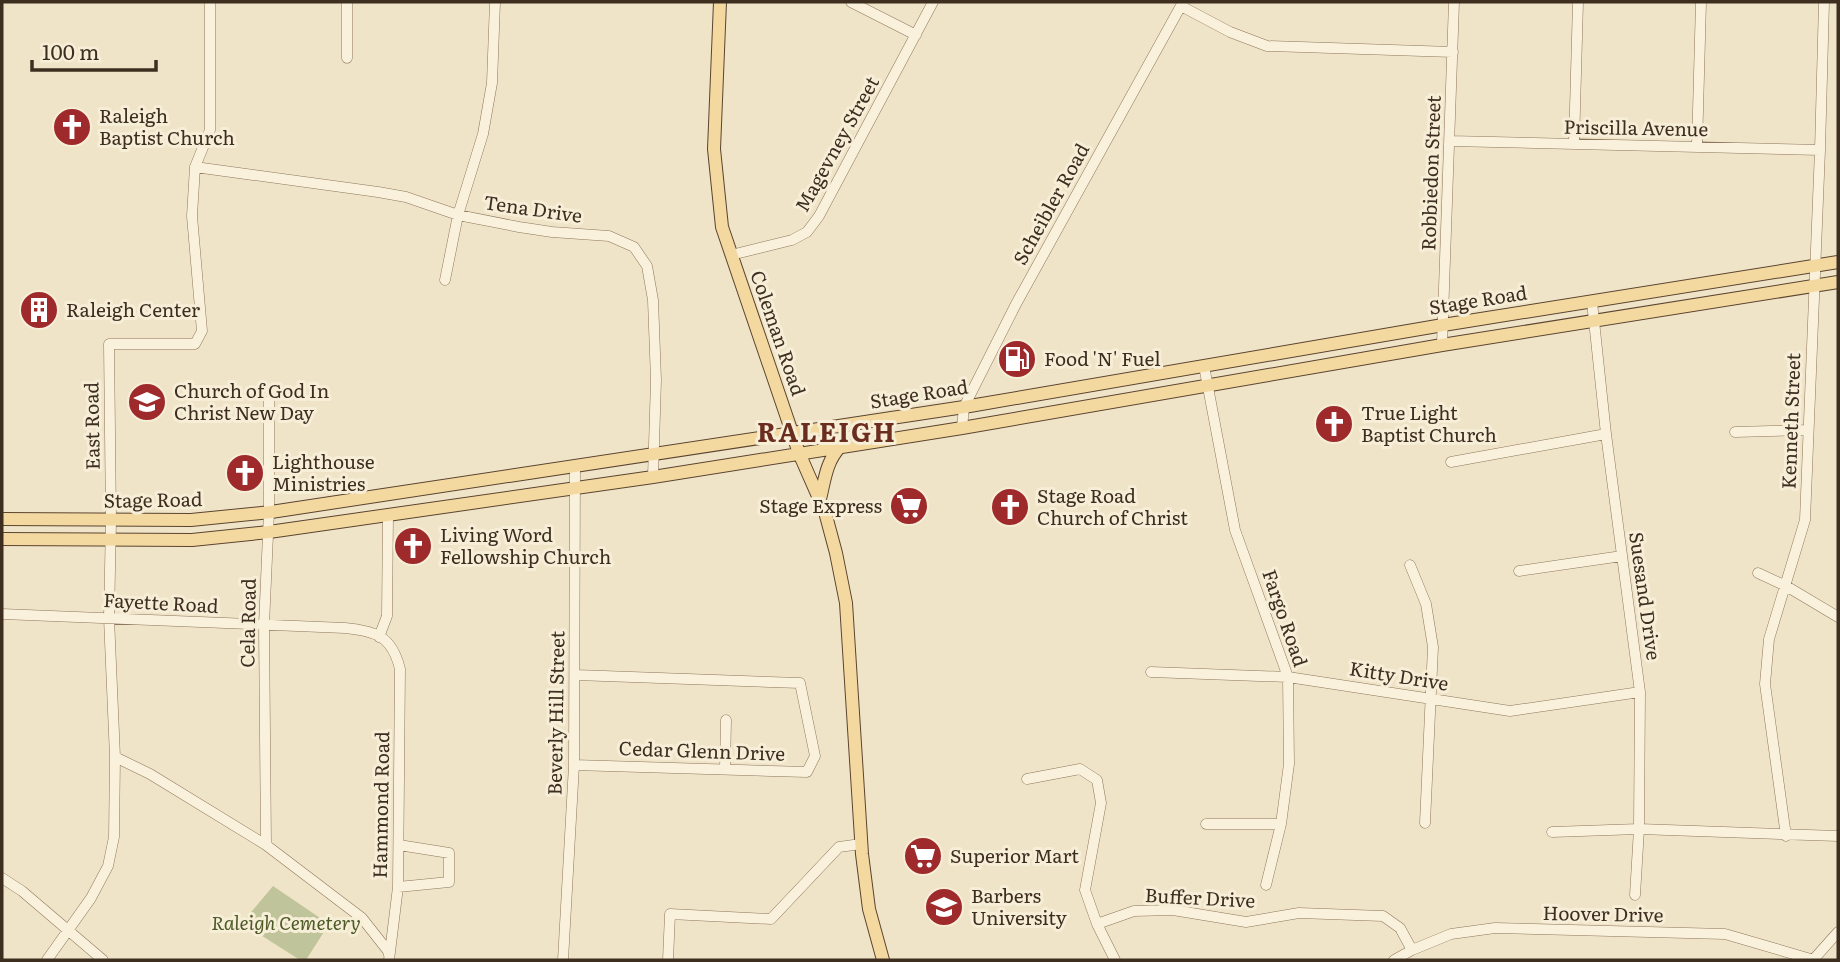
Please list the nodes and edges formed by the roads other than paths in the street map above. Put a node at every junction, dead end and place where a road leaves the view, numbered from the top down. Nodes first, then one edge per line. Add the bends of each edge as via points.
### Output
1 (210, 2) edge
2 (347, 2) edge
3 (495, 2) edge
4 (720, 2) edge
5 (851, 2) edge
6 (933, 2) edge
7 (1454, 2) edge
8 (1578, 2) edge
9 (1701, 2) edge
10 (1824, 2) edge
11 (1182, 4) edge
12 (916, 35) junction
13 (1453, 52) junction
14 (347, 58) dead end
15 (1450, 141) junction
16 (1574, 144) junction
17 (1697, 147) junction
18 (1820, 150) junction
19 (195, 167) junction
20 (458, 215) junction
21 (731, 255) junction
22 (1838, 262) edge
23 (1814, 264) junction
24 (445, 281) dead end
25 (1838, 282) edge
26 (1813, 285) junction
27 (1592, 302) junction
28 (1595, 321) junction
29 (1443, 325) junction
30 (1442, 345) junction
31 (1204, 366) junction
32 (1208, 387) junction
33 (269, 401) dead end
34 (964, 407) junction
35 (962, 428) junction
36 (1807, 430) junction
37 (1735, 432) dead end
38 (792, 433) junction
39 (1606, 434) junction
40 (840, 447) junction
41 (800, 453) junction
42 (654, 455) junction
43 (1451, 462) dead end
44 (575, 466) junction
45 (653, 477) junction
46 (576, 488) junction
47 (820, 499) junction
48 (269, 512) junction
49 (388, 515) junction
50 (2, 519) edge
51 (111, 521) junction
52 (268, 532) junction
53 (2, 539) edge
54 (111, 541) junction
55 (1622, 556) junction
56 (1410, 565) dead end
57 (1519, 571) dead end
58 (1758, 573) dead end
59 (1786, 586) junction
60 (2, 614) edge
61 (1838, 617) edge
62 (109, 618) junction
63 (264, 625) junction
64 (379, 637) junction
65 (395, 650) joint
66 (1152, 673) dead end
67 (576, 675) junction
68 (1288, 677) junction
69 (1640, 692) junction
70 (1432, 698) junction
71 (726, 720) dead end
72 (115, 757) junction
73 (574, 765) junction
74 (725, 769) junction
75 (1027, 779) dead end
76 (1425, 823) dead end
77 (1206, 824) dead end
78 (1281, 824) junction
79 (1639, 830) junction
80 (1552, 832) dead end
81 (1786, 836) junction
82 (1838, 836) edge
83 (861, 844) junction
84 (265, 845) junction
85 (399, 845) junction
86 (2, 878) edge
87 (1266, 885) dead end
88 (398, 887) junction
89 (1635, 895) dead end
90 (1097, 924) junction
91 (69, 931) junction
92 (1838, 932) edge
93 (1412, 950) junction
94 (47, 960) edge
95 (103, 960) edge
96 (389, 960) edge
97 (563, 960) edge
98 (668, 960) edge
99 (883, 960) edge
100 (1115, 960) edge
101 (1394, 960) edge
102 (1813, 960) edge

1 - 19 street, East Road via 209,130
2 - 14 street
3 - 20 street via 488,109
4 - 21 main road, Coleman Road via 714,149 722,226
5 - 12 street
6 - 12 street, Magevney Street
7 - 13 street, Robbiedon Street
8 - 16 street
9 - 17 street
10 - 18 street, Kenneth Street
11 - 13 street via 1230,32 1266,46
11 - 34 street, Scheibler Road
12 - 21 street, Magevney Street via 807,232
13 - 15 street, Robbiedon Street
15 - 16 street, Priscilla Avenue
15 - 29 street, Robbiedon Street
16 - 17 street, Priscilla Avenue
17 - 18 street, Priscilla Avenue
18 - 23 street, Kenneth Street
19 - 20 street, Tena Drive via 406,197
19 - 51 street, East Road via 192,216 202,331 195,344 109,344
20 - 24 street
20 - 42 street, Tena Drive via 552,232 609,236 634,247 647,266 653,300
21 - 38 main road, Coleman Road
22 - 23 main road, Stage Road
23 - 26 street, Kenneth Street
23 - 27 main road, Stage Road
25 - 26 main road, Stage Road
26 - 28 main road, Stage Road
26 - 36 street, Kenneth Street
27 - 28 street, Suesand Drive
27 - 29 main road, Stage Road
28 - 30 main road, Stage Road
28 - 39 street, Suesand Drive
29 - 30 street, Robbiedon Street
29 - 31 main road, Stage Road
30 - 32 main road, Stage Road
31 - 32 street, Fargo Road
31 - 34 main road, Stage Road
32 - 35 main road, Stage Road
32 - 68 street, Fargo Road via 1235,530
33 - 48 street, Cela Road
34 - 35 street, Scheibler Road
34 - 38 main road, Stage Road
35 - 40 main road, Stage Road
36 - 37 street
36 - 59 street, Kenneth Street via 1805,520
38 - 41 main road, Coleman Road
38 - 42 main road, Stage Road
39 - 43 street
39 - 55 street, Suesand Drive
40 - 41 main road, Stage Road
40 - 47 main road via 830,458
41 - 45 main road, Stage Road
41 - 47 main road, Coleman Road
42 - 44 main road, Stage Road
42 - 45 street, Tena Drive
44 - 46 street, Beverly Hill Street
44 - 48 main road, Stage Road
45 - 46 main road, Stage Road
46 - 49 main road, Stage Road
46 - 67 street, Beverly Hill Street
47 - 83 main road, Coleman Road via 846,603
48 - 51 main road, Stage Road via 191,520
48 - 52 street, Cela Road
49 - 52 main road, Stage Road
49 - 64 street via 387,616
50 - 51 main road, Stage Road
51 - 54 street, East Road
52 - 54 main road, Stage Road via 192,540
52 - 63 street, Cela Road
53 - 54 main road, Stage Road
54 - 62 street, East Road
55 - 57 street
55 - 69 street, Suesand Drive
56 - 70 street via 1426,604 1433,647
58 - 59 street
59 - 61 street
59 - 81 street, Kenneth Street via 1769,639 1765,684
60 - 62 street, Fayette Road
62 - 63 street, Fayette Road
62 - 72 street, East Road
63 - 64 street, Fayette Road via 345,628 372,631
63 - 84 street, Cela Road
64 - 65 street, Fayette Road
65 - 85 street, Hammond Road via 400,669
66 - 68 street, Kitty Drive
67 - 73 street, Beverly Hill Street
67 - 74 street, Cedar Glenn Drive via 800,683 815,756 807,772
68 - 70 street, Kitty Drive
68 - 78 street, Fargo Road via 1289,764
69 - 70 street, Kitty Drive via 1510,711
69 - 79 street, Suesand Drive
70 - 76 street
71 - 74 street
72 - 84 street
72 - 91 street, East Road via 114,837 107,866
73 - 74 street, Cedar Glenn Drive
73 - 97 street, Beverly Hill Street
75 - 90 street via 1080,769 1097,780 1101,803 1085,890
77 - 78 street
78 - 87 street, Fargo Road
79 - 80 street
79 - 81 street
79 - 89 street, Suesand Drive
81 - 82 street
83 - 98 street via 839,847 771,919 670,914
83 - 99 main road, Coleman Road via 869,909
84 - 96 street via 362,918 388,951
85 - 88 street, Hammond Road
85 - 88 street via 449,853 449,882
86 - 91 street
88 - 96 street, Hammond Road
90 - 93 street, Buffer Drive via 1134,911 1173,910 1246,922 1299,913 1383,916 1400,928
90 - 100 street
91 - 94 street, East Road
91 - 95 street
92 - 102 street
93 - 101 street, Hoover Drive
93 - 102 street, Hoover Drive via 1451,934 1495,928 1725,934

